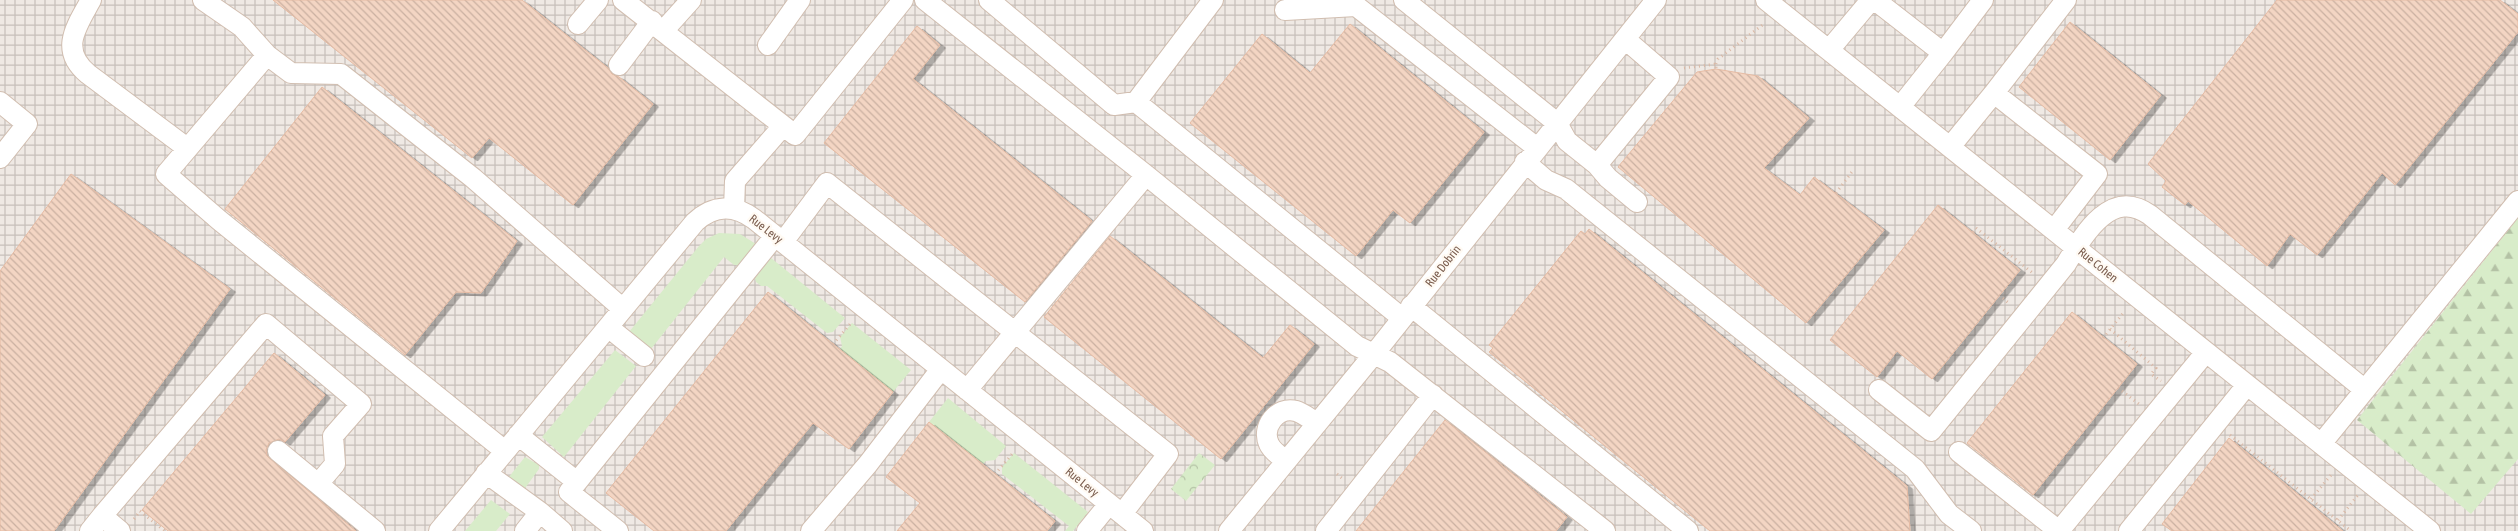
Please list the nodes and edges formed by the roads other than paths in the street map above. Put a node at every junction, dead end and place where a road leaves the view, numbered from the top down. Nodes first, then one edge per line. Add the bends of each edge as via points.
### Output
1 (91, 0) edge
2 (203, 0) edge
3 (598, 0) edge
4 (623, 0) edge
5 (691, 0) edge
6 (800, 0) edge
7 (903, 0) edge
8 (925, 0) edge
9 (988, 0) edge
10 (1213, 0) edge
11 (1404, 0) edge
12 (1656, 0) edge
13 (1766, 0) edge
14 (1871, 0) edge
15 (1875, 0) edge
16 (1983, 0) edge
17 (2066, 0) edge
18 (1285, 10) dead end
19 (578, 24) dead end
20 (658, 26) junction
21 (1625, 39) junction
22 (768, 45) dead end
23 (1829, 50) junction
24 (1942, 53) junction
25 (267, 55) junction
26 (619, 64) dead end
27 (1994, 92) junction
28 (0, 102) edge
29 (1136, 102) junction
30 (1900, 107) junction
31 (1557, 123) junction
32 (783, 126) junction
33 (1950, 147) junction
34 (187, 148) junction
35 (1531, 155) junction
36 (0, 158) edge
37 (1597, 165) junction
38 (1146, 174) junction
39 (2518, 201) edge
40 (1637, 202) dead end
41 (734, 209) junction
42 (2054, 230) junction
43 (779, 239) junction
44 (2076, 248) junction
45 (623, 309) junction
46 (1406, 312) junction
47 (608, 327) junction
48 (1014, 334) junction
49 (2206, 352) junction
50 (1374, 354) junction
51 (644, 356) dead end
52 (941, 369) junction
53 (2247, 385) junction
54 (967, 390) junction
55 (1879, 390) dead end
56 (2365, 390) junction
57 (1433, 396) junction
58 (1317, 423) junction
59 (518, 435) junction
60 (2321, 444) junction
61 (278, 451) dead end
62 (505, 451) junction
63 (1959, 452) dead end
64 (1286, 461) junction
65 (486, 474) junction
66 (577, 482) junction
67 (318, 484) junction
68 (1116, 509) junction
69 (540, 512) junction
70 (96, 524) edge
71 (125, 528) edge
72 (1598, 529) edge
73 (1141, 530) edge
74 (375, 531) edge
75 (439, 531) edge
76 (525, 531) edge
77 (562, 531) edge
78 (618, 531) edge
79 (811, 531) edge
80 (1087, 531) edge
81 (1228, 531) edge
82 (1326, 531) edge
83 (1688, 531) edge
84 (1971, 531) edge
85 (2059, 531) edge
86 (2129, 531) edge
87 (2430, 531) edge

1 - 34 street via 74,34 72,51 75,61
2 - 25 street via 242,27
3 - 19 street
4 - 20 street
5 - 20 street
6 - 22 street
7 - 32 street via 795,135
8 - 38 street
9 - 29 street via 1114,105
10 - 29 street
11 - 31 street
12 - 21 street, Rue Dobrin
13 - 23 street, Rue Cohen
14 - 23 street
15 - 24 street
16 - 24 street
17 - 27 street
18 - 35 street via 1356,6
20 - 26 street
20 - 32 street
21 - 31 street, Rue Dobrin
21 - 37 street via 1669,77
23 - 30 street, Rue Cohen
24 - 30 street
25 - 34 street
25 - 45 street via 291,73 341,74 473,178
27 - 33 street
27 - 42 street via 2098,174
28 - 36 street via 27,124
29 - 46 street
30 - 33 street, Rue Cohen
31 - 35 street, Rue Dobrin
31 - 37 street via 1567,141
32 - 41 street via 735,181
33 - 42 street, Rue Cohen
34 - 62 street via 166,174
35 - 46 street, Rue Dobrin
35 - 84 street via 1546,180 1566,189 1915,469 1949,514
37 - 40 street
38 - 48 street
38 - 50 street via 1357,346
39 - 56 street
41 - 43 street, Rue Levy via 747,214
41 - 45 street, Rue Levy via 714,210 701,217
42 - 44 street, Rue Cohen
43 - 48 street via 827,183
43 - 52 street, Rue Levy
43 - 66 street
44 - 49 street, Rue Cohen
44 - 55 street via 1930,431
44 - 56 street via 2110,210 2126,205 2142,209
45 - 47 street, Rue Levy
46 - 50 street, Rue Dobrin
46 - 83 street
47 - 51 street
47 - 59 street, Rue Levy
48 - 54 street
48 - 68 street via 1168,454
49 - 53 street, Rue Cohen
49 - 85 street
50 - 57 street via 1390,362
50 - 58 street, Rue Dobrin
52 - 54 street, Rue Levy
52 - 79 street via 868,464
53 - 60 street, Rue Cohen
53 - 86 street
54 - 68 street, Rue Levy
56 - 60 street
57 - 72 street
57 - 82 street
58 - 64 street, Rue Dobrin
58 - 64 street via 1294,411 1275,415 1268,428 1267,439 1272,450
59 - 62 street, Rue Levy
59 - 66 street
60 - 87 street, Rue Cohen
61 - 67 street
62 - 65 street, Rue Levy
63 - 85 street
64 - 81 street, Rue Dobrin
65 - 69 street
65 - 75 street, Rue Levy
66 - 78 street via 569,492
67 - 70 street via 335,464 333,436 360,404 266,324
67 - 74 street
68 - 73 street, Rue Levy
68 - 80 street
69 - 76 street
69 - 77 street
70 - 71 street

